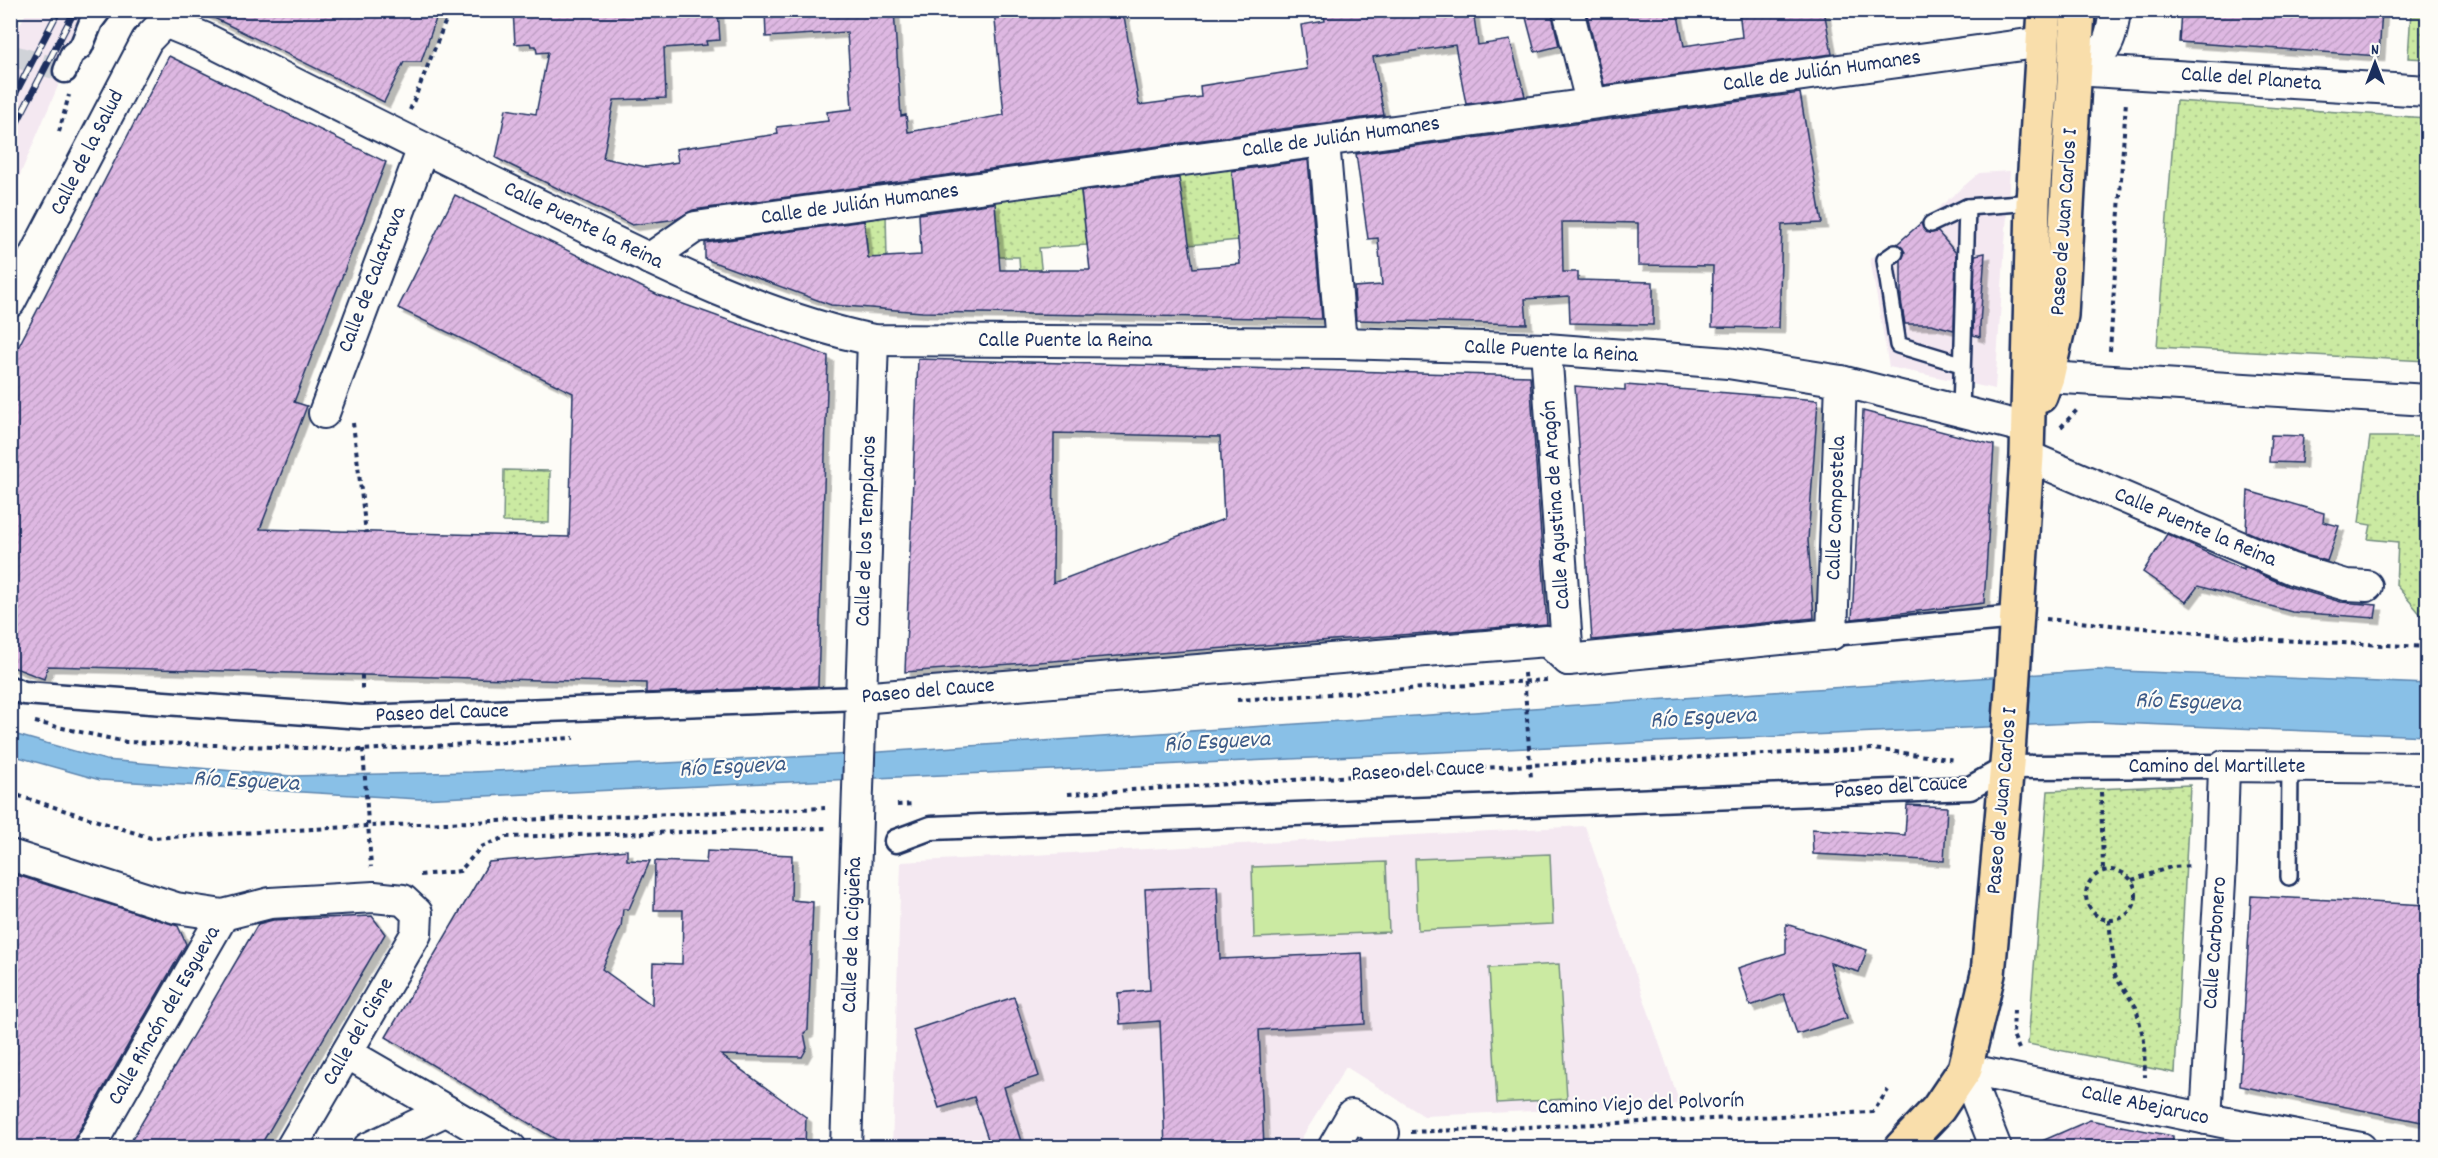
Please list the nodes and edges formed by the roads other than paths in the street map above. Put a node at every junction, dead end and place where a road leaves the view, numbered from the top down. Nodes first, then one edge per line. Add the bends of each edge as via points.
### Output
1 (100, 10) edge
2 (1568, 10) edge
3 (2078, 10) edge
4 (2115, 10) edge
5 (170, 16) edge
6 (2044, 26) edge
7 (2074, 70) junction
8 (65, 71) dead end
9 (2427, 91) edge
10 (1591, 102) junction
11 (1324, 141) junction
12 (423, 148) junction
13 (2033, 202) junction
14 (1967, 207) junction
15 (1931, 224) dead end
16 (1895, 253) dead end
17 (649, 259) junction
18 (10, 302) edge
19 (873, 340) junction
20 (1341, 343) junction
21 (1546, 349) junction
22 (1961, 364) junction
23 (2047, 377) junction
24 (1841, 381) junction
25 (2427, 400) edge
26 (327, 403) road end
27 (1960, 411) junction
28 (2037, 440) junction
29 (2367, 586) dead end
30 (2016, 616) junction
31 (1833, 634) junction
32 (1568, 660) junction
33 (10, 688) edge
34 (860, 710) junction
35 (2008, 758) junction
36 (2224, 766) junction
37 (2290, 767) junction
38 (2427, 768) edge
39 (896, 841) dead end
40 (10, 855) edge
41 (2289, 877) dead end
42 (223, 915) junction
43 (347, 1053) junction
44 (1965, 1069) junction
45 (445, 1111) junction
46 (2220, 1129) edge
47 (1379, 1140) edge
48 (89, 1148) edge
49 (291, 1148) edge
50 (368, 1148) edge
51 (511, 1148) edge
52 (846, 1148) edge
53 (1333, 1148) edge
54 (1901, 1148) edge
55 (1995, 1148) edge
56 (2361, 1148) edge

1 - 8 street
2 - 10 street
3 - 7 main road, Paseo de Juan Carlos I
4 - 7 street via 2112,36 2103,52
5 - 12 street, Calle Puente la Reina via 204,38
5 - 18 street, Calle de la Salud via 147,40
6 - 10 street, Calle de Julián Humanes
6 - 13 main road, Paseo de Juan Carlos I
7 - 9 street, Calle del Planeta
7 - 23 main road, Paseo de Juan Carlos I via 2061,315
10 - 11 street, Calle de Julián Humanes
11 - 17 street, Calle de Julián Humanes via 695,227
11 - 20 street
12 - 17 street, Calle Puente la Reina
12 - 26 street, Calle de Calatrava
13 - 14 lane
13 - 28 main road, Paseo de Juan Carlos I
14 - 15 lane
14 - 22 lane
16 - 22 lane via 1885,260 1898,345
17 - 19 street, Calle Puente la Reina via 743,300 832,331
19 - 20 street, Calle Puente la Reina
19 - 34 street, Calle de los Templarios
20 - 21 street, Calle Puente la Reina
21 - 24 street, Calle Puente la Reina via 1728,363
21 - 32 street, Calle Agustina de Aragón
22 - 27 lane
23 - 25 street
23 - 28 main road, Paseo de Juan Carlos I
24 - 27 street, Calle Puente la Reina
24 - 31 street, Calle Compostela
27 - 28 street, Calle Puente la Reina
28 - 29 street, Calle Puente la Reina via 2292,569 2346,585
28 - 30 main road, Paseo de Juan Carlos I
30 - 31 street
30 - 35 main road, Paseo de Juan Carlos I
31 - 32 street
32 - 34 street, Paseo del Cauce via 1547,641
33 - 34 street, Paseo del Cauce via 24,693 362,717
34 - 52 street, Calle de la Cigüeña
35 - 36 street, Camino del Martillete via 2101,767
35 - 39 street, Paseo del Cauce via 1970,788 943,827
35 - 44 main road, Paseo de Juan Carlos I via 1988,974
36 - 37 street, Camino del Martillete
36 - 46 street, Calle Carbonero
37 - 38 street, Camino del Martillete
37 - 41 lane
40 - 42 street via 176,908
42 - 43 street, Calle del Cisne via 270,903 374,897 403,900 417,913 416,934
42 - 48 street, Calle Rincón del Esgueva
43 - 45 street
43 - 49 street, Calle del Cisne
44 - 46 street, Calle Abejaruco via 2145,1106
44 - 54 main road, Paseo de Juan Carlos I via 1938,1109
44 - 55 street
45 - 50 street
45 - 51 street
46 - 56 street, Calle Abejaruco
47 - 53 street via 1352,1115

